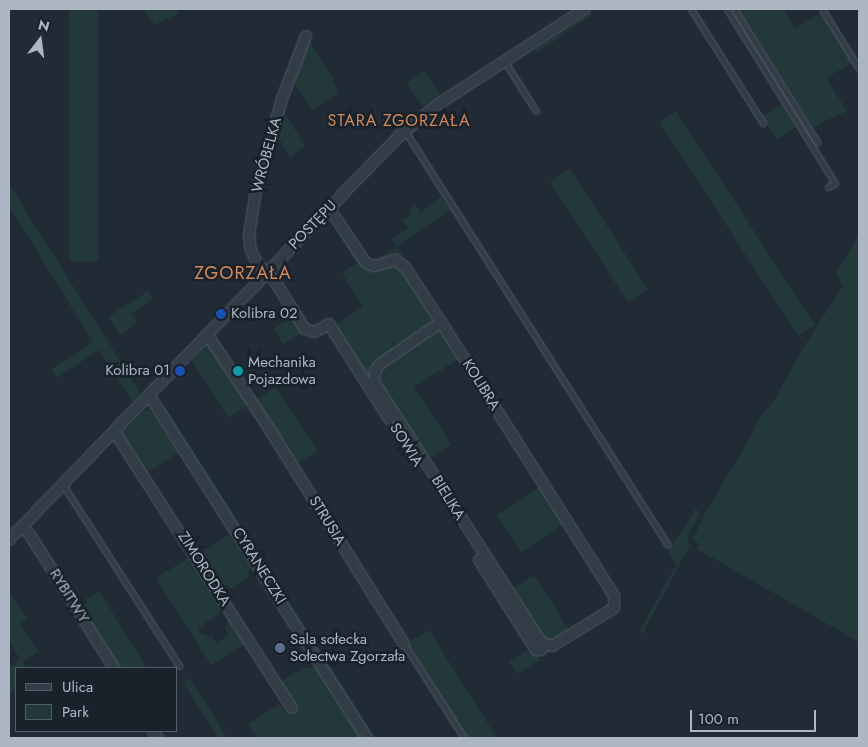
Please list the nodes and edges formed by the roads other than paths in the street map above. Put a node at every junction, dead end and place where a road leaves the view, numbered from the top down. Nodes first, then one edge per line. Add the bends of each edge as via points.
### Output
1 (585, 9) edge
2 (691, 9) edge
3 (726, 9) edge
4 (734, 9) edge
5 (822, 9) edge
6 (306, 36) dead end
7 (505, 61) junction
8 (859, 69) edge
9 (536, 111) dead end
10 (763, 123) dead end
11 (405, 131) junction
12 (817, 142) dead end
13 (828, 187) dead end
14 (329, 208) junction
15 (267, 272) junction
16 (441, 322) junction
17 (207, 334) junction
18 (149, 395) junction
19 (114, 431) junction
20 (62, 485) junction
21 (22, 527) junction
22 (9, 540) edge
23 (668, 545) dead end
24 (404, 644) joint
25 (540, 644) junction
26 (179, 666) dead end
27 (113, 667) edge
28 (292, 708) dead end
29 (367, 738) edge
30 (464, 738) edge

1 - 7 street, POSTĘPU
2 - 10 lane
3 - 13 lane via 835,183
4 - 12 lane
5 - 8 lane
6 - 15 street, WRÓBELKA via 277,115 253,208 250,251
7 - 9 lane
7 - 11 street, POSTĘPU via 437,105
11 - 14 street, POSTĘPU
11 - 23 lane
14 - 15 street, POSTĘPU
14 - 16 street, KOLIBRA via 364,262 374,266 395,260 406,267
15 - 17 street, POSTĘPU
15 - 25 street, SOWIA via 305,329 316,331 329,324
16 - 25 street, BIELIKA via 380,364 375,371 374,382
16 - 25 street, KOLIBRA via 614,596 614,608 552,646
17 - 18 street, POSTĘPU
17 - 24 street, STRUSIA
18 - 19 street, POSTĘPU
18 - 29 street, CYRANECZKI
19 - 20 street, POSTĘPU
19 - 28 street, ZIMORODKA
20 - 21 street, POSTĘPU
20 - 26 lane
21 - 22 street, POSTĘPU
21 - 27 street, RYBITWY
24 - 30 lane, STRUSIA

